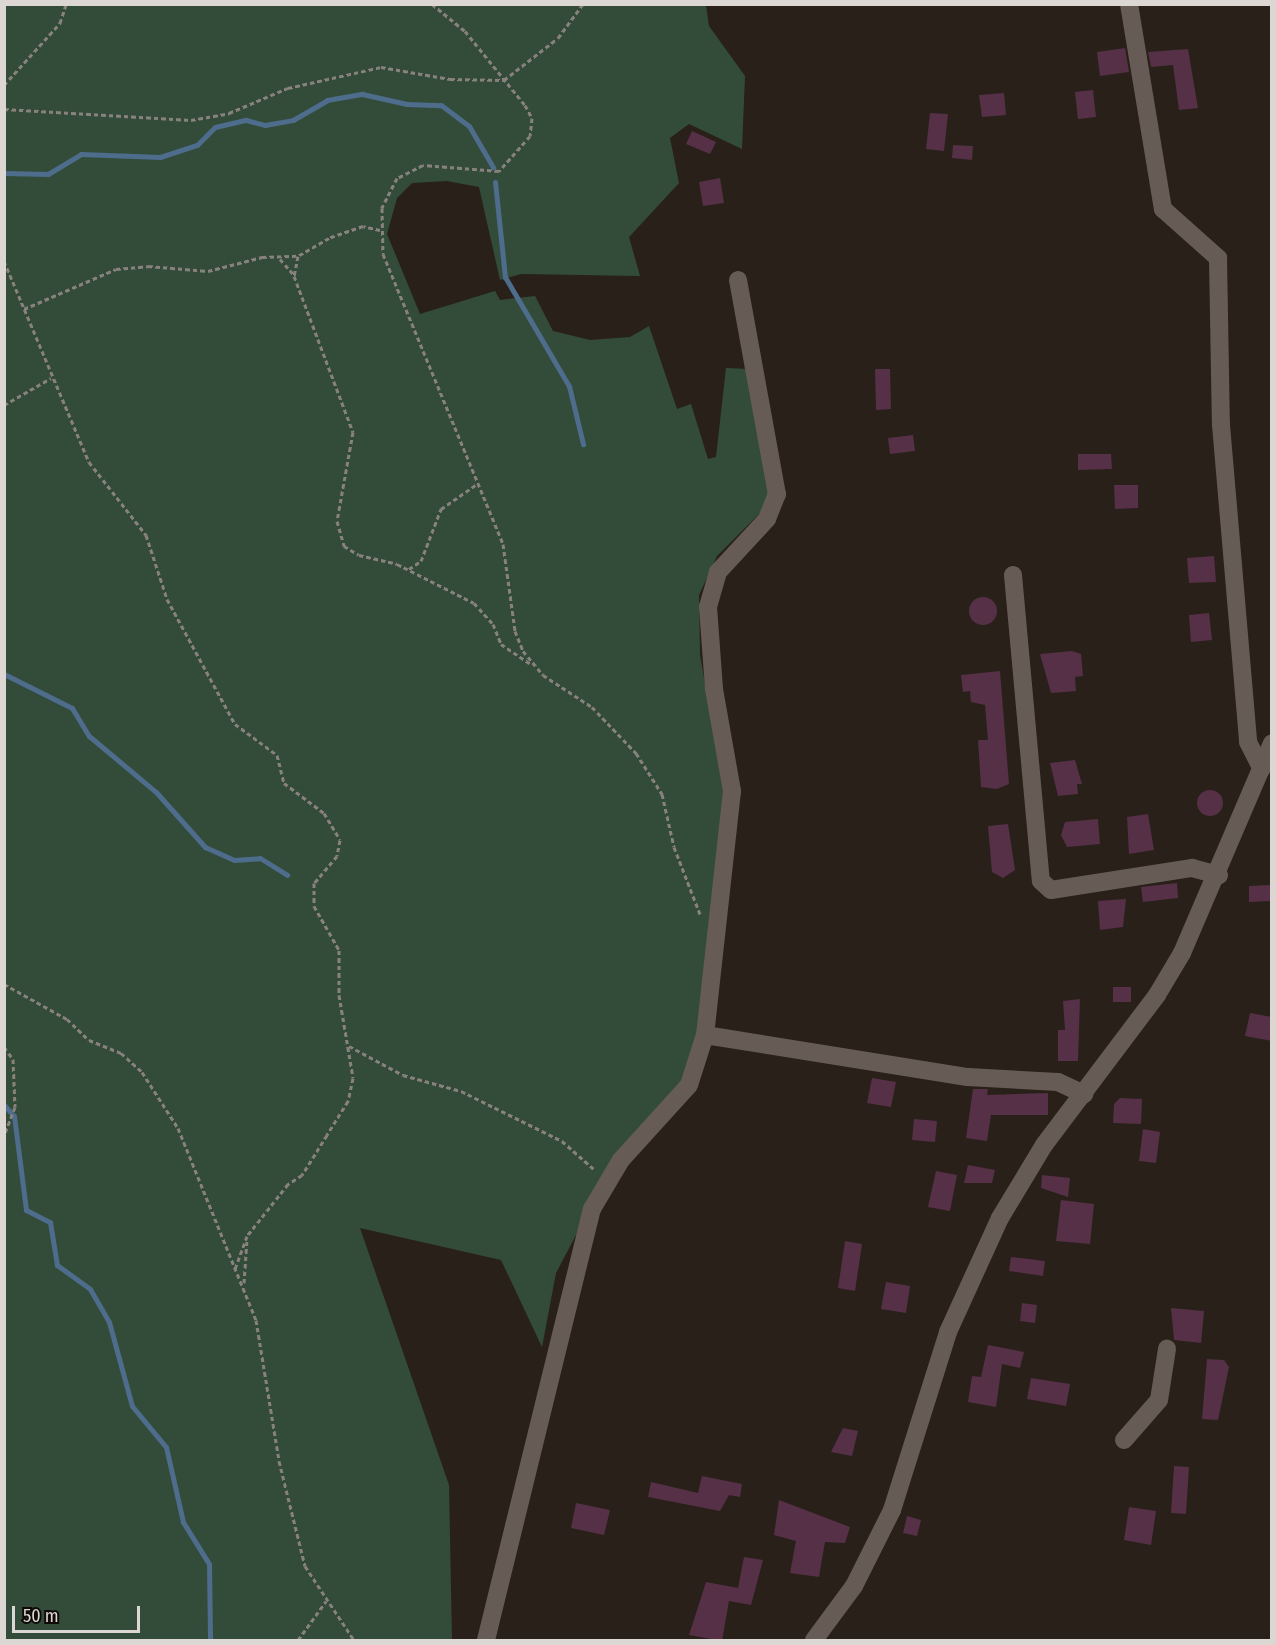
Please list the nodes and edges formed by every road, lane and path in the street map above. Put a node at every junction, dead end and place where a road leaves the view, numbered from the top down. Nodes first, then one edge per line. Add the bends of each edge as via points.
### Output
1 (66, 4) edge
2 (432, 4) edge
3 (583, 4) edge
4 (1129, 4) edge
5 (504, 80) junction
6 (4, 85) edge
7 (4, 109) edge
8 (380, 230) junction
9 (298, 256) junction
10 (279, 258) junction
11 (4, 261) edge
12 (294, 276) junction
13 (738, 280) dead end
14 (24, 309) junction
15 (51, 378) junction
16 (4, 405) edge
17 (477, 483) junction
18 (409, 569) junction
19 (1013, 575) dead end
20 (536, 667) junction
21 (1272, 743) edge
22 (1262, 769) junction
23 (1219, 875) junction
24 (714, 939) junction
25 (4, 984) edge
26 (705, 1035) junction
27 (349, 1046) junction
28 (4, 1047) edge
29 (1084, 1094) junction
30 (4, 1136) edge
31 (608, 1179) junction
32 (247, 1236) junction
33 (235, 1269) junction
34 (244, 1285) junction
35 (1167, 1349) dead end
36 (1124, 1440) dead end
37 (326, 1601) junction
38 (298, 1641) edge
39 (354, 1641) edge
40 (486, 1641) edge
41 (814, 1641) edge

1 - 6 path via 60,23
2 - 5 path via 465,31
3 - 5 path via 558,38
4 - 22 street via 1163,209 1218,258 1224,460 1248,742
5 - 7 path via 450,79 381,67 288,88 229,113 191,120
5 - 8 path via 532,118 530,136 512,160 489,174 435,166 408,170 383,199
8 - 9 path via 346,230
8 - 17 path via 388,270
9 - 10 path
9 - 12 path
10 - 12 path
10 - 14 path via 262,257 208,271 148,266 116,269
11 - 14 path
12 - 18 path via 353,432 337,521 344,546
13 - 24 street via 777,494 767,519 718,572 708,607 714,689 732,791
14 - 15 path
15 - 16 path
15 - 27 path via 88,462 146,535 167,599 194,639 235,724 277,755 292,794 335,826 340,840 336,856 314,884 314,906 339,950 339,995
17 - 18 path via 441,509 421,561
17 - 20 path via 503,544 514,631
18 - 20 path via 474,603 493,624 501,644
19 - 23 street via 1041,881 1051,890 1192,868
20 - 24 path via 592,707 636,753 662,794 687,885
21 - 22 street
22 - 23 street
23 - 29 street via 1157,995
24 - 26 street
25 - 33 path via 67,1019 89,1040 121,1053 142,1072 202,1175 218,1234
26 - 29 street via 968,1077 1058,1082
26 - 31 street via 689,1085
27 - 31 path via 403,1076 461,1090 562,1141
27 - 32 path via 353,1078 348,1101 302,1175 288,1184
28 - 30 path via 13,1059 15,1107
29 - 41 street via 1026,1172 1000,1218 948,1332 883,1531 854,1586
31 - 40 street via 581,1243
32 - 33 path
32 - 34 path
33 - 34 path
34 - 37 path via 256,1320 279,1461 305,1566
35 - 36 street via 1159,1400
37 - 38 path
37 - 39 path

